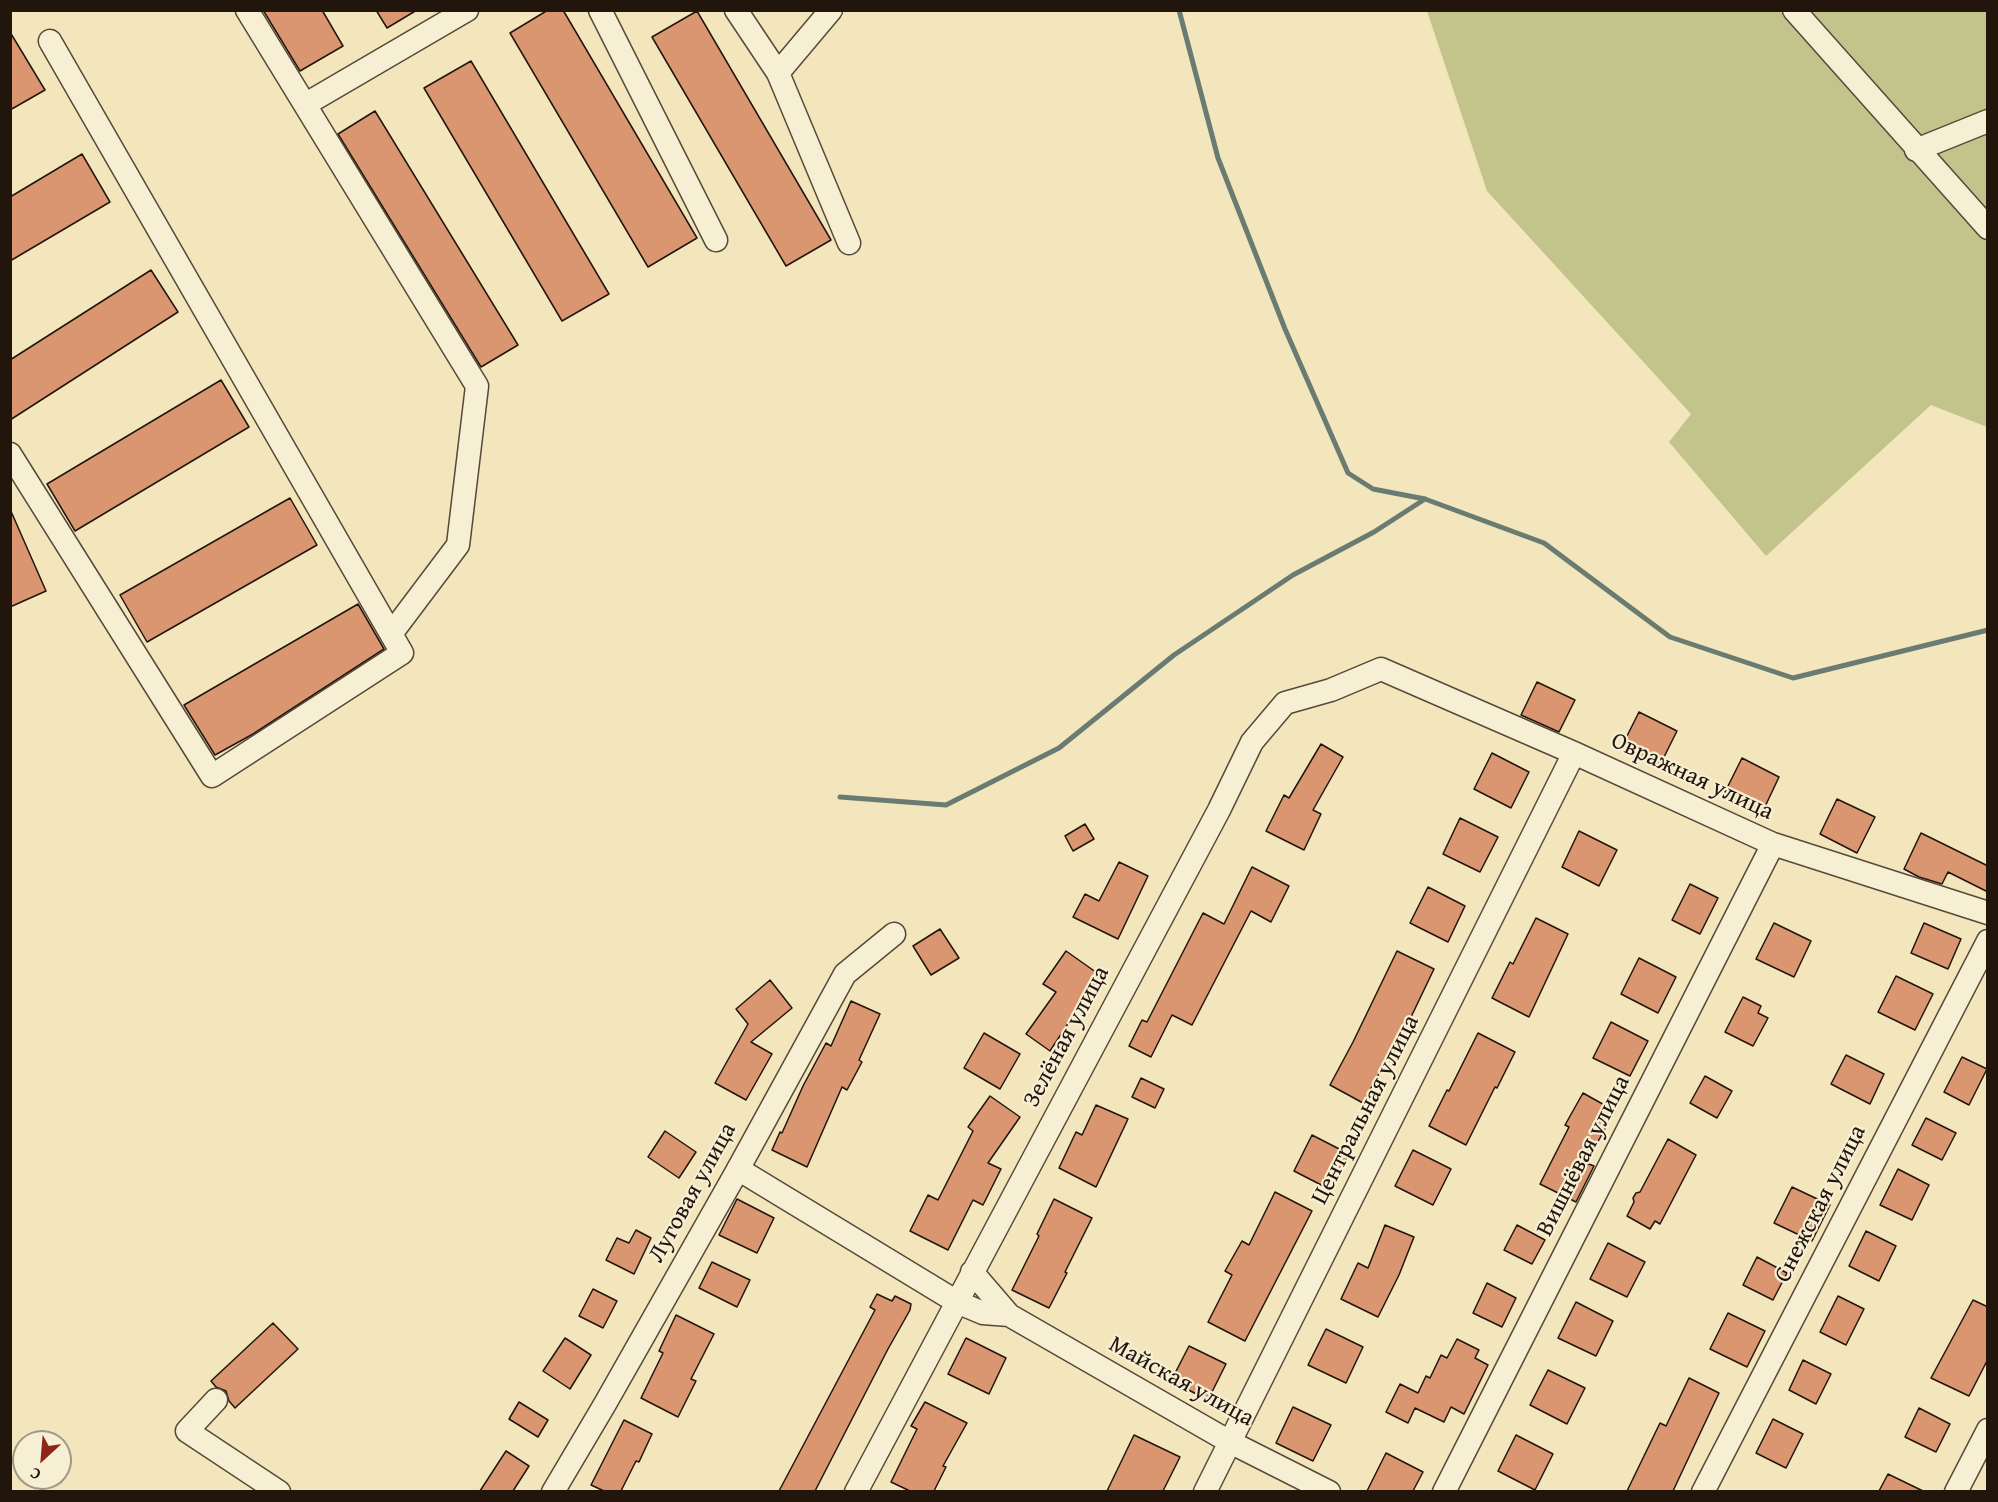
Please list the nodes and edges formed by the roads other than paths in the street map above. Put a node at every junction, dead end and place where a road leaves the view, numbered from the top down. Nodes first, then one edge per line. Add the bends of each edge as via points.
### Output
1 (247, 10) edge
2 (467, 10) edge
3 (600, 10) edge
4 (736, 10) edge
5 (831, 10) edge
6 (1794, 10) edge
7 (50, 41) dead end
8 (778, 73) junction
9 (306, 104) junction
10 (1988, 121) edge
11 (1917, 150) junction
12 (1988, 228) edge
13 (716, 240) dead end
14 (849, 243) dead end
15 (10, 454) edge
16 (391, 634) junction
17 (1382, 669) joint
18 (1574, 753) junction
19 (1773, 844) junction
20 (1988, 913) edge
21 (894, 934) dead end
22 (1988, 941) edge
23 (738, 1169) junction
24 (972, 1272) junction
25 (957, 1302) junction
26 (1009, 1315) junction
27 (216, 1400) dead end
28 (1988, 1430) edge
29 (1230, 1442) junction
30 (279, 1491) edge
31 (553, 1491) edge
32 (856, 1491) edge
33 (1205, 1491) edge
34 (1329, 1491) edge
35 (1444, 1491) edge
36 (1703, 1491) edge
37 (1956, 1491) edge

1 - 9 street
2 - 9 street
3 - 13 street
4 - 8 street
5 - 8 street
6 - 11 street
7 - 16 street
8 - 14 street
9 - 16 street via 477,386 458,545
10 - 11 street
11 - 12 street
15 - 16 street via 212,776 402,653
17 - 18 street, Овражная улица
17 - 24 street, Зелёная улица via 1285,703 1252,742
18 - 19 street, Овражная улица
18 - 29 street, Центральная улица
19 - 20 street, Овражная улица
19 - 35 street, Вишнёвая улица
21 - 23 street, Луговая улица via 845,974
22 - 36 street, Снежская улица
23 - 25 street
23 - 31 street, Луговая улица
24 - 25 street, Зелёная улица
24 - 26 street
25 - 26 street via 983,1313
25 - 32 street, Зелёная улица
26 - 29 street, Майская улица
27 - 30 street via 187,1431
28 - 37 street
29 - 33 street, Центральная улица
29 - 34 street, Майская улица

